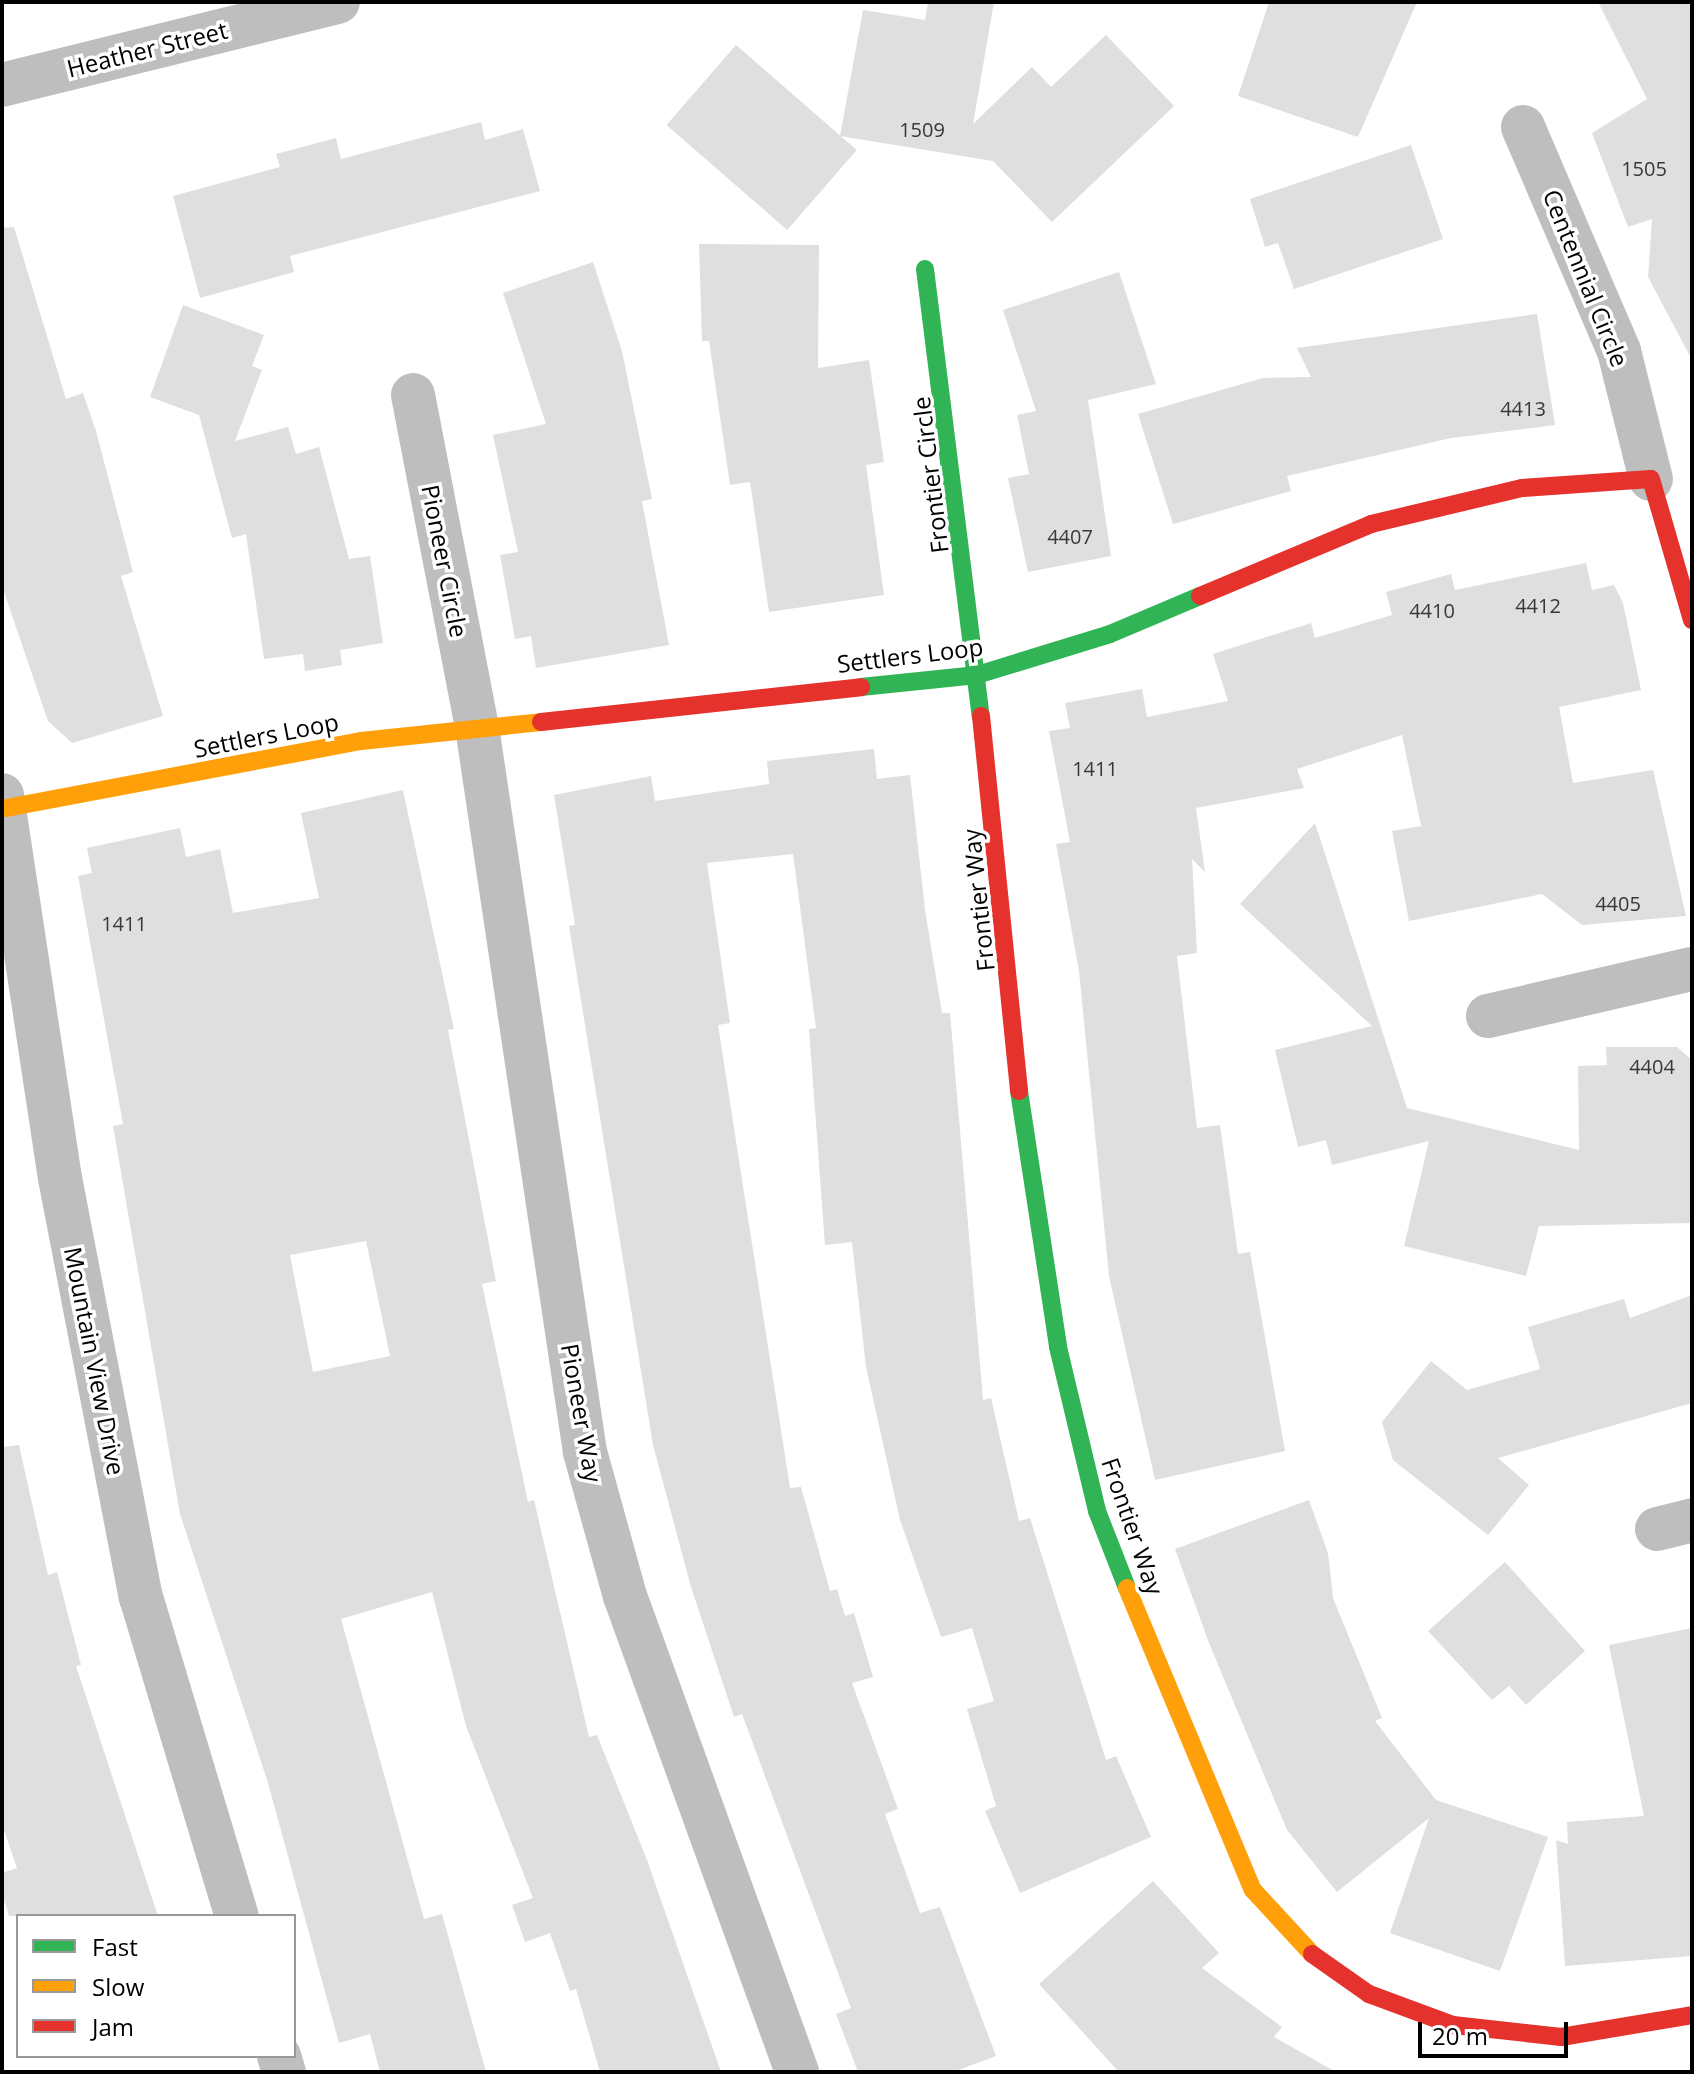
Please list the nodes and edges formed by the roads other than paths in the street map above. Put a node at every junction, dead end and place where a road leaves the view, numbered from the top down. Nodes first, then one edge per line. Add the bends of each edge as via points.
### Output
1 (338, 2) edge
2 (2, 85) edge
3 (1523, 127) dead end
4 (925, 269) dead end
5 (413, 395) dead end
6 (1651, 479) junction
7 (1692, 620) edge
8 (977, 675) junction
9 (477, 727) junction
10 (4, 802) edge
11 (1692, 969) edge
12 (1488, 1016) dead end
13 (236, 1914) edge
14 (1692, 2015) edge
15 (797, 2072) edge

1 - 2 street, Heather Street
3 - 6 street, Centennial Circle via 1619,351
4 - 8 street, Frontier Circle
5 - 9 street, Pioneer Circle
6 - 7 street
6 - 8 street, Settlers Loop via 1522,488 1371,524 1110,634
8 - 9 street, Settlers Loop
8 - 14 street, Frontier Way via 1028,1177 1058,1347 1097,1511 1212,1805 1253,1890 1301,1946 1369,1994 1453,2025 1561,2037
9 - 10 street, Settlers Loop via 361,741
9 - 15 street, Pioneer Way via 585,1452 625,1596
10 - 13 street, Mountain View Drive via 60,1178 141,1597
11 - 12 street

